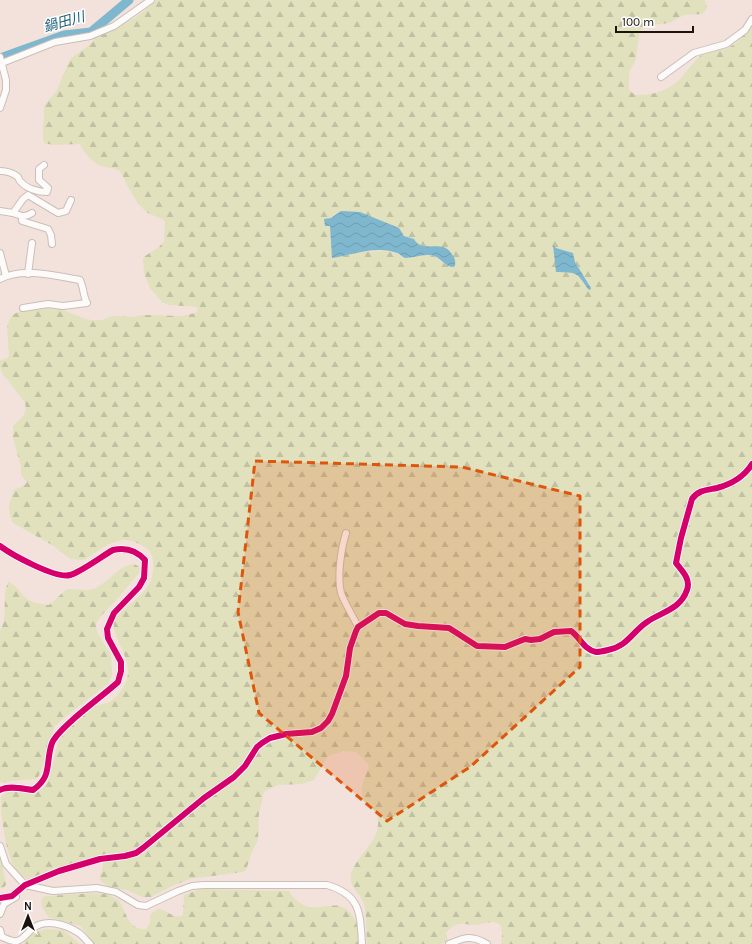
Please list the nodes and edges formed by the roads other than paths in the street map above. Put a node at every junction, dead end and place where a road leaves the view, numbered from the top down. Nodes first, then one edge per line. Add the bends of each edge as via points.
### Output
1 (151, 0) edge
2 (752, 19) edge
3 (1, 61) edge
4 (660, 77) dead end
5 (1, 104) edge
6 (44, 165) dead end
7 (0, 171) edge
8 (34, 190) junction
9 (28, 195) junction
10 (71, 200) dead end
11 (0, 211) edge
12 (13, 213) junction
13 (32, 213) dead end
14 (22, 217) junction
15 (32, 243) dead end
16 (52, 244) dead end
17 (0, 253) edge
18 (28, 274) junction
19 (3, 277) edge
20 (23, 308) dead end
21 (752, 464) edge
22 (346, 533) dead end
23 (0, 546) edge
24 (358, 627) junction
25 (0, 790) edge
26 (0, 846) edge
27 (25, 885) junction
28 (0, 898) edge
29 (0, 914) edge
30 (0, 930) edge
31 (90, 944) edge
32 (362, 944) edge
33 (449, 944) edge
34 (487, 944) edge

1 - 3 street via 114,26 90,36 56,42
2 - 4 street via 745,30 726,44 694,53
3 - 5 street via 6,90
6 - 8 street via 39,169 40,180 48,188 47,192
7 - 8 street via 18,177 21,183
8 - 9 street
9 - 10 street via 58,213 66,211
9 - 12 street
11 - 12 street
12 - 14 street
13 - 14 street
14 - 16 street via 22,221 48,230
15 - 18 street
17 - 19 street
18 - 19 street
18 - 20 street via 80,280 83,285 83,297 87,303 63,306 48,304
21 - 24 street via 730,484 695,494 676,563 687,577 687,590 668,612 647,622 621,646 591,651 571,631 554,632 540,639 525,639 505,647 477,646 450,628 405,624 386,614 379,614
22 - 24 street via 342,548 340,588
23 - 25 street via 46,571 59,575 70,575 121,548 133,550 145,560 144,578 139,587 114,612 107,629 108,638 121,662 118,682 61,730 53,742 42,783 33,790
24 - 27 street via 350,648 346,676 334,709 321,728 306,733 270,738 262,743 234,777 136,853 82,864
26 - 27 street via 6,864
27 - 28 street via 12,896
27 - 29 street via 26,889 4,904
27 - 32 street via 53,891 97,888 116,892 138,905 146,906 178,891 204,884 327,885 341,889 356,904 360,916
30 - 31 street via 2,937 16,941 23,938 32,928 44,923 56,923 79,933
33 - 34 street via 469,937

